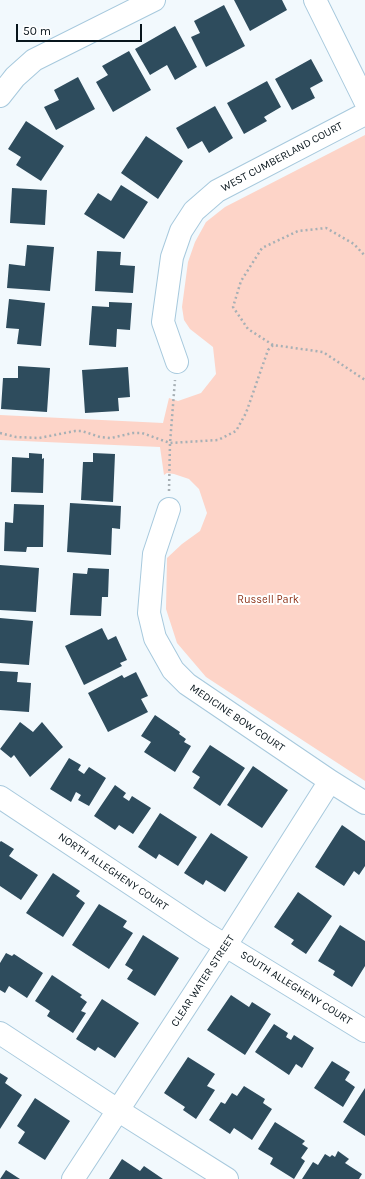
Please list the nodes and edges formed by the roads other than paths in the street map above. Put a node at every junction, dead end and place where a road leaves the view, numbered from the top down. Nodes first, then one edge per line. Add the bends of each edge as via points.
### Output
1 (154, 0) edge
2 (315, 0) edge
3 (0, 96) edge
4 (365, 101) edge
5 (365, 114) edge
6 (177, 362) road end
7 (169, 509) road end
8 (330, 781) junction
9 (0, 797) edge
10 (365, 803) edge
11 (226, 945) junction
12 (365, 1031) edge
13 (0, 1033) edge
14 (119, 1111) junction
15 (74, 1179) edge
16 (227, 1179) edge

1 - 3 street via 34,60 15,77
2 - 4 street
5 - 6 street, WEST CUMBERLAND COURT via 217,191 194,211 181,231 172,257 163,322
7 - 8 street, MEDICINE BOW COURT via 154,554 149,613 155,638 173,670 187,684
8 - 10 street, MEDICINE BOW COURT
8 - 11 street, CLEAR WATER STREET
9 - 11 street, NORTH ALLEGHENY COURT
11 - 12 street, SOUTH ALLEGHENY COURT
11 - 14 street, CLEAR WATER STREET
13 - 14 street
14 - 15 street, CLEAR WATER STREET
14 - 16 street

